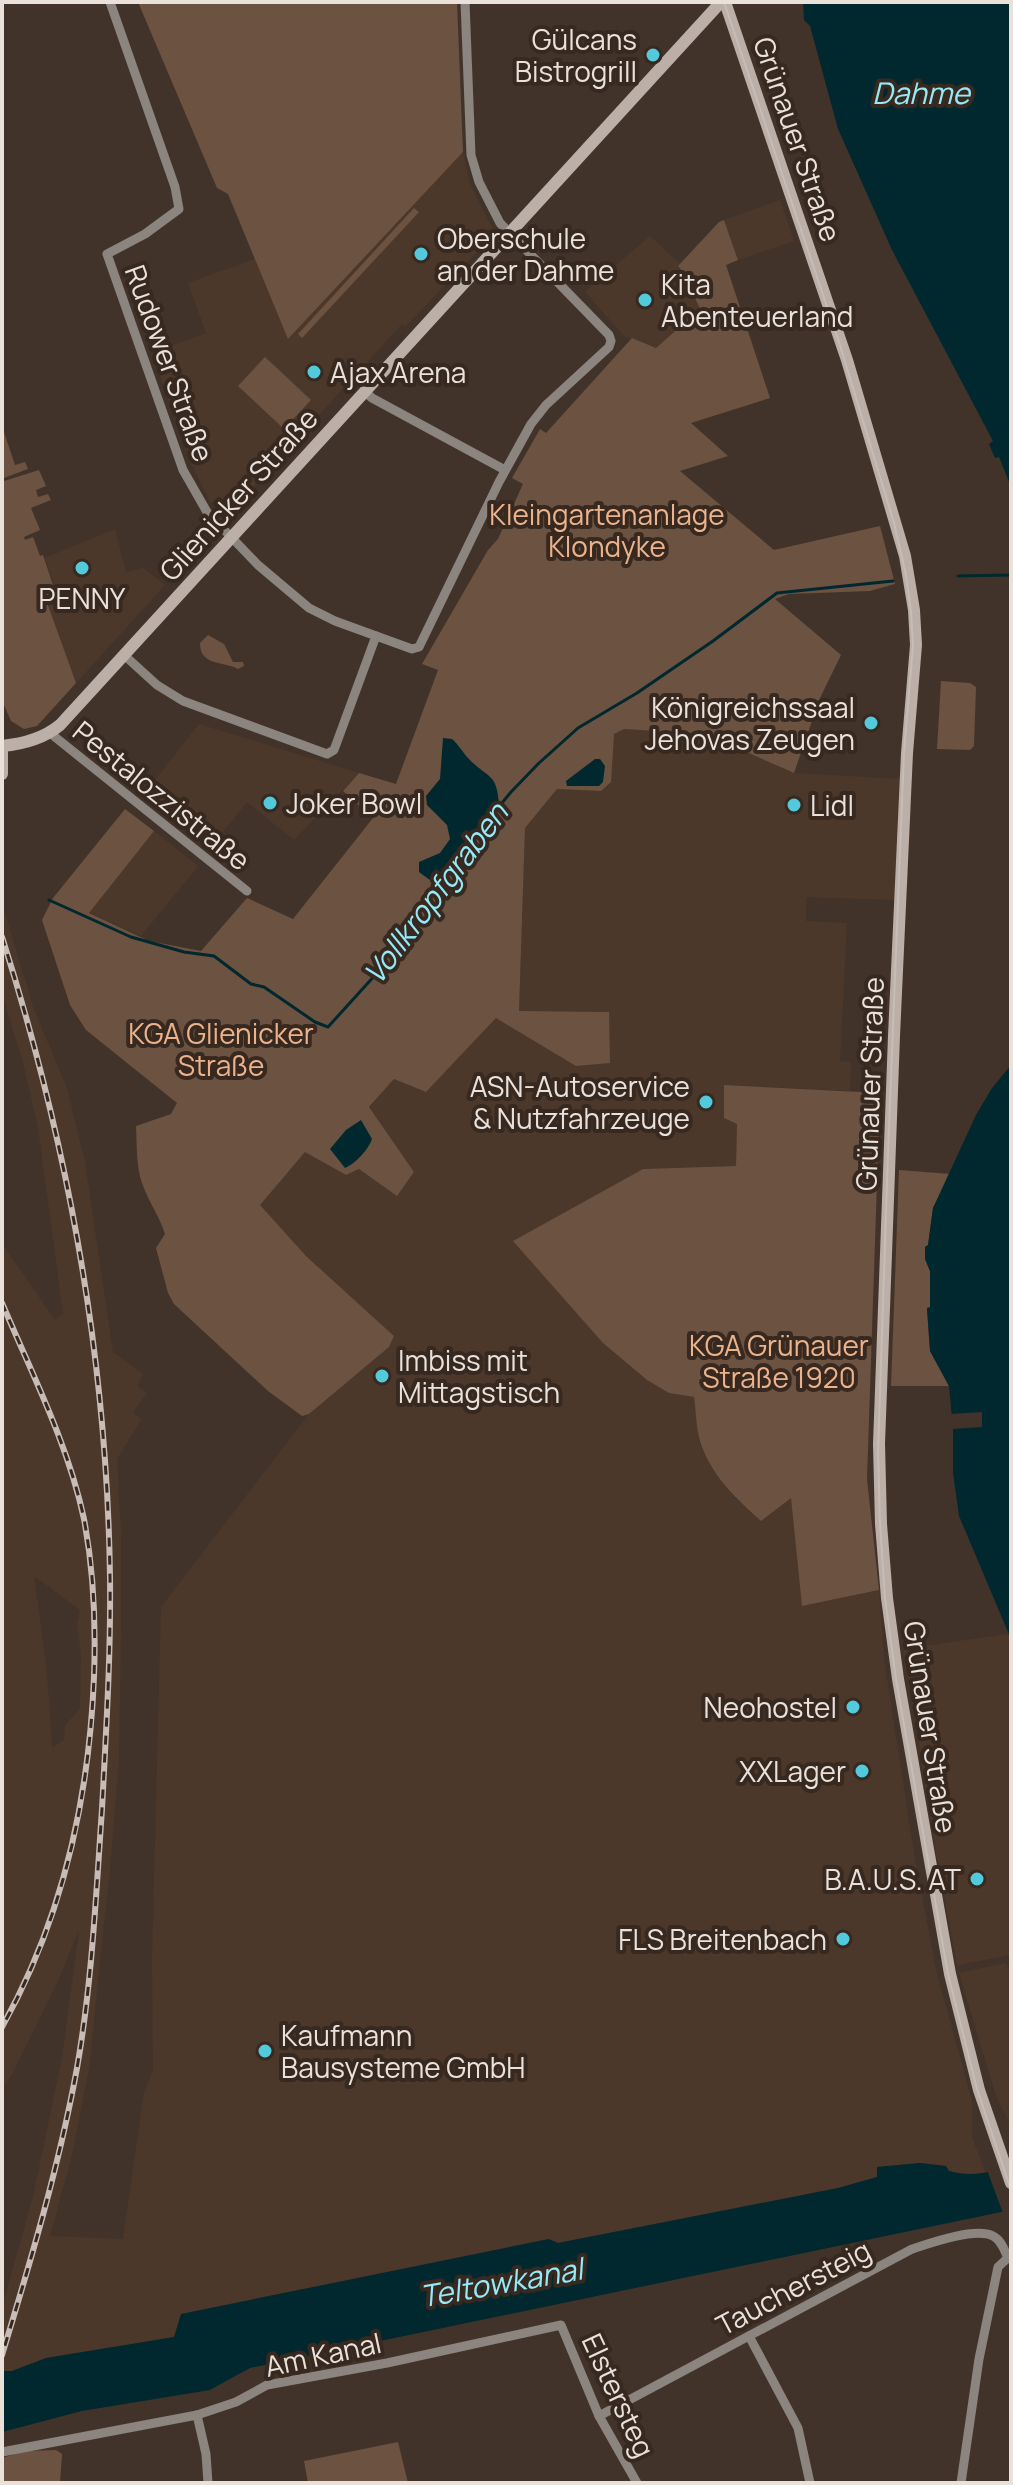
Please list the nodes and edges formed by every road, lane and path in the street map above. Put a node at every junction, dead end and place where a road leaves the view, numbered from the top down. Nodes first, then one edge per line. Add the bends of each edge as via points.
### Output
1 (110, 2) edge
2 (465, 2) edge
3 (723, 2) edge
4 (509, 232) junction
5 (364, 391) junction
6 (505, 470) junction
7 (230, 538) junction
8 (376, 636) junction
9 (124, 655) junction
10 (50, 733) junction
11 (2, 747) edge
12 (2, 774) edge
13 (247, 891) dead end
14 (1011, 2183) edge
15 (1009, 2256) edge
16 (561, 2325) joint
17 (749, 2336) junction
18 (197, 2415) junction
19 (599, 2416) junction
20 (2, 2452) edge
21 (208, 2483) edge
22 (636, 2483) edge
23 (810, 2483) edge
24 (961, 2483) edge

1 - 7 street, Rudower Straße via 179,209 107,254 183,470 207,512
2 - 4 street via 472,164 497,220
3 - 4 main road, Glienicker Straße
3 - 14 main road, Grünauer Straße via 847,360 905,556 914,610 879,1444 881,1524 896,1666 934,1897 962,2024
4 - 5 main road, Glienicker Straße
4 - 6 street via 611,341 538,414
5 - 6 street
5 - 7 main road, Glienicker Straße
6 - 8 street via 419,647
7 - 8 street via 309,608
7 - 9 main road, Glienicker Straße
8 - 9 street via 334,750 327,754 183,701
9 - 10 main road, Glienicker Straße
10 - 11 main road
10 - 13 street, Pestalozzistraße
11 - 12 main road
15 - 17 street, Tauchersteig via 988,2234 925,2244
15 - 24 street via 998,2267
16 - 18 street, Am Kanal via 267,2385
16 - 19 street, Elstersteg
17 - 19 street, Tauchersteig
17 - 23 street via 798,2428
18 - 20 street, Am Kanal
18 - 21 street
19 - 22 street, Elstersteg

